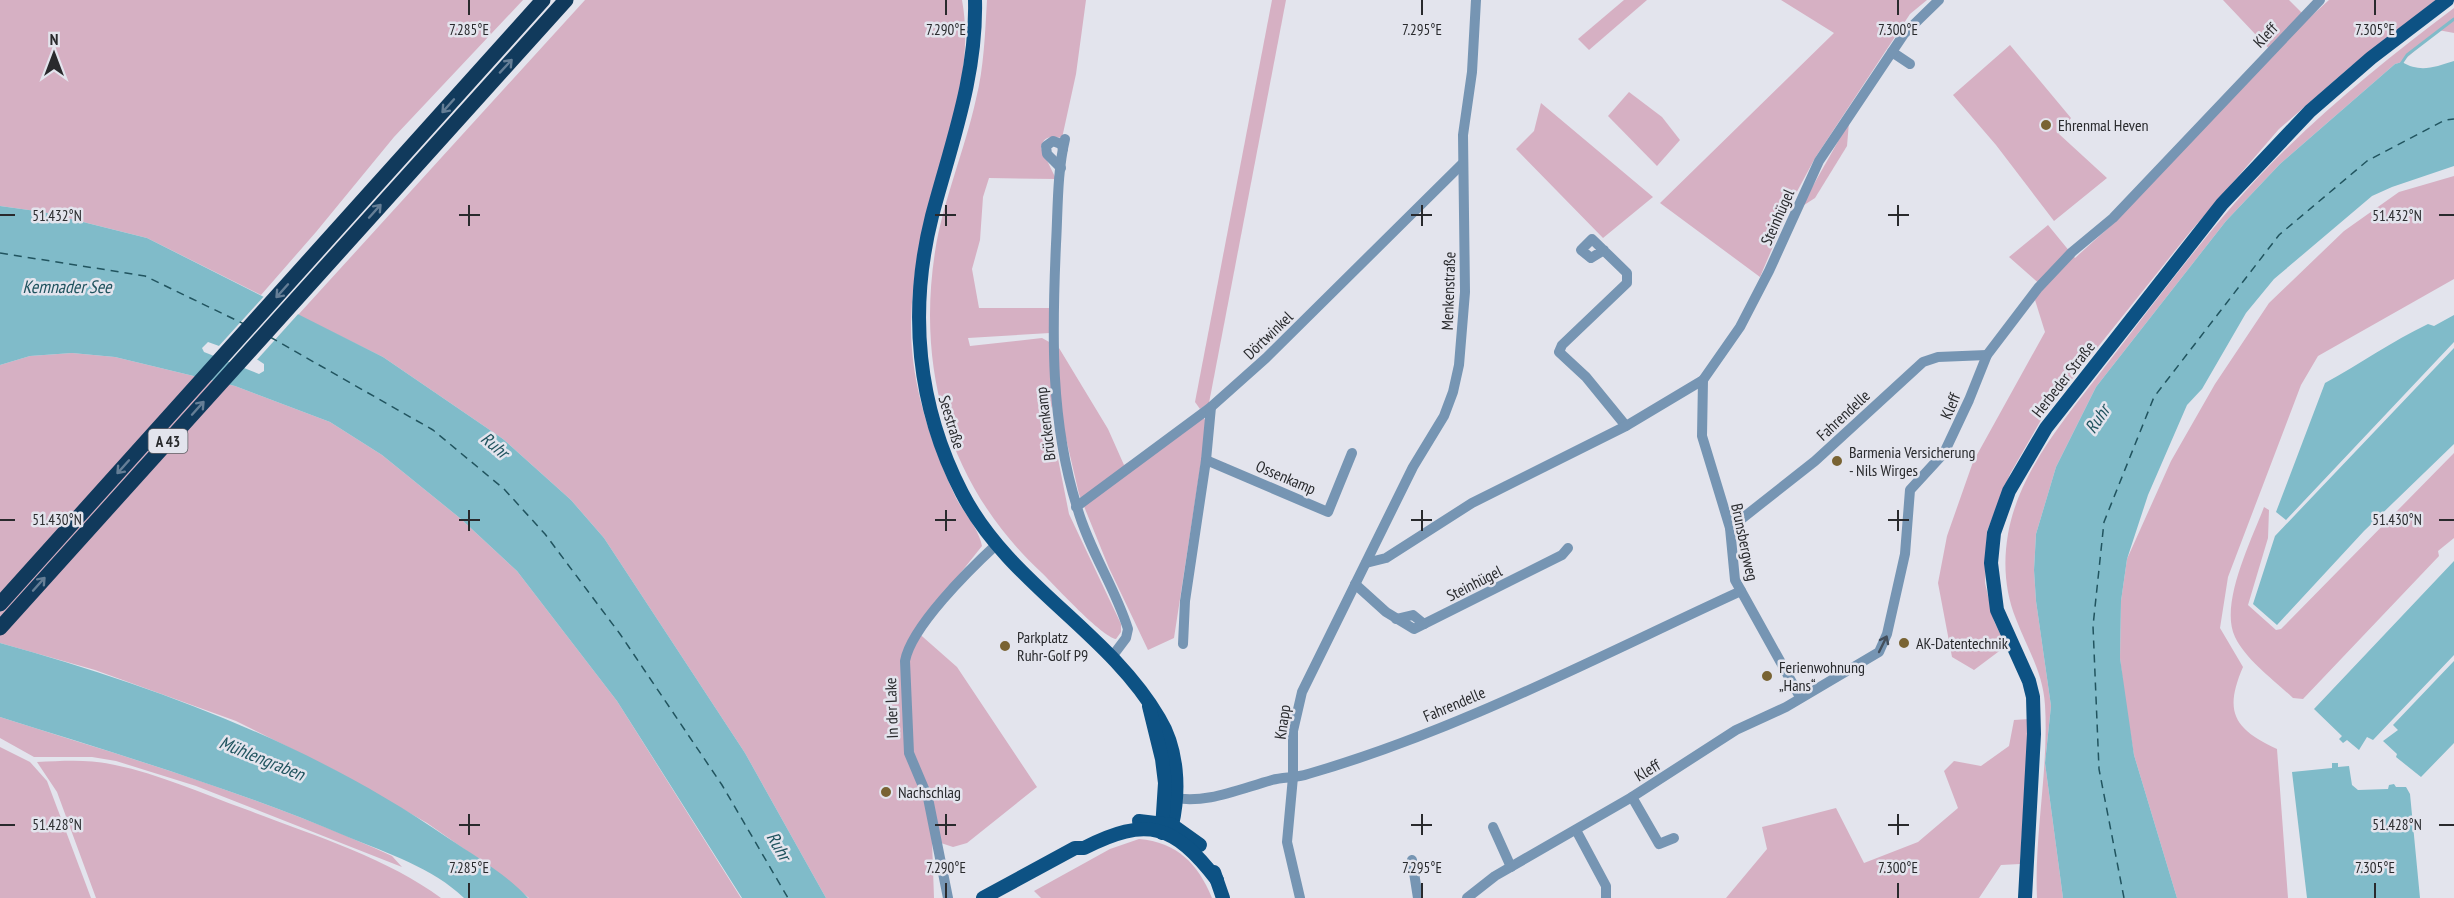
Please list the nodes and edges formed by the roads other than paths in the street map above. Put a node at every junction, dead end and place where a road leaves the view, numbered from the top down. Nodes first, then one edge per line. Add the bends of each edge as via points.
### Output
1 (543, 0) edge
2 (566, 0) edge
3 (967, 0) edge
4 (975, 0) edge
5 (1476, 0) edge
6 (1939, 0) edge
7 (2320, 0) edge
8 (2447, 0) edge
9 (1892, 52) junction
10 (1910, 64) dead end
11 (968, 81) junction
12 (1462, 165) junction
13 (1060, 168) junction
14 (1604, 250) dead end
15 (1987, 355) junction
16 (1703, 380) junction
17 (1211, 407) junction
18 (1626, 426) junction
19 (1352, 453) dead end
20 (1206, 460) junction
21 (1076, 507) junction
22 (1730, 528) junction
23 (996, 545) junction
24 (1568, 548) dead end
25 (1366, 563) junction
26 (1355, 585) junction
27 (1741, 591) junction
28 (0, 604) edge
29 (0, 628) edge
30 (1183, 644) dead end
31 (1111, 658) junction
32 (1800, 697) junction
33 (1293, 777) junction
34 (1170, 797) junction
35 (1632, 797) junction
36 (1165, 827) junction
37 (1493, 827) dead end
38 (1576, 830) junction
39 (1674, 838) dead end
40 (1412, 860) dead end
41 (1511, 867) junction
42 (948, 898) edge
43 (983, 898) edge
44 (1223, 898) edge
45 (1300, 898) edge
46 (1418, 898) edge
47 (1467, 898) edge
48 (1606, 898) edge
49 (2025, 898) edge

1 -> 28 highway, A 43
29 -> 2 highway, A 43
3 - 11 main road, Seestraße
4 - 11 main road, Seestraße via 974,50
5 - 12 street, Menkenstraße
6 - 9 street, Steinhügel via 1904,34
7 - 15 street, Kleff via 2114,218 2072,252 2038,288
8 - 49 main road, Herbeder Straße via 2310,111 2229,195 2046,428 2009,491 1994,533 1991,563 1997,610 2033,697
9 - 10 street
9 - 16 street, Steinhügel via 1820,161 1770,271 1740,327
11 - 23 main road, Seestraße via 925,249 919,347 923,382 939,442 962,494
12 - 17 street, Dörtwinkel
12 - 25 street, Menkenstraße via 1465,292 1453,392
13 - 13 street, Brückenkamp via 1064,144 1053,141 1046,146 1047,154
13 - 21 street, Brückenkamp via 1054,278 1055,404
14 - 18 street via 1627,273 1627,283 1559,352 1586,377
15 - 22 street, Fahrendelle via 1938,357 1923,362 1815,461
32 -> 15 street, Kleff via 1875,656 1883,646 1905,554 1910,490 1944,453
16 - 18 street, Steinhügel
16 - 22 street, Brunsbergweg via 1702,436
17 - 20 street
17 - 21 street, Dörtwinkel
18 - 25 street, Steinhügel via 1472,503 1386,558
19 - 20 street, Ossenkamp via 1328,512
20 - 30 street via 1185,601
21 - 31 street, Brückenkamp via 1128,629
22 - 27 street, Brunsbergweg via 1735,580
23 - 31 main road, Seestraße
23 - 42 street, In der Lake via 965,573 922,628 905,662 909,753 928,798
24 - 26 street, Steinhügel via 1562,555 1424,624 1413,615 1396,619
25 - 26 street, Knapp
26 - 33 street, Knapp via 1302,692 1293,731
27 - 32 street, Brunsbergweg
27 - 33 street, Fahrendelle via 1447,725
31 - 34 main road, Seestraße via 1148,704
32 - 35 street, Kleff via 1736,730
33 - 34 street, Fahrendelle via 1219,796
33 - 45 street, Knapp via 1287,842
34 - 36 main road, Seestraße
35 - 38 street, Kleff
35 - 39 street, Kleff via 1659,844
36 - 43 main road via 1133,829 1075,848
36 - 44 main road via 1190,835 1207,853
37 - 41 street
38 - 41 street, Kleff
38 - 48 street via 1606,886
40 - 46 street
41 - 47 street, Kleff

